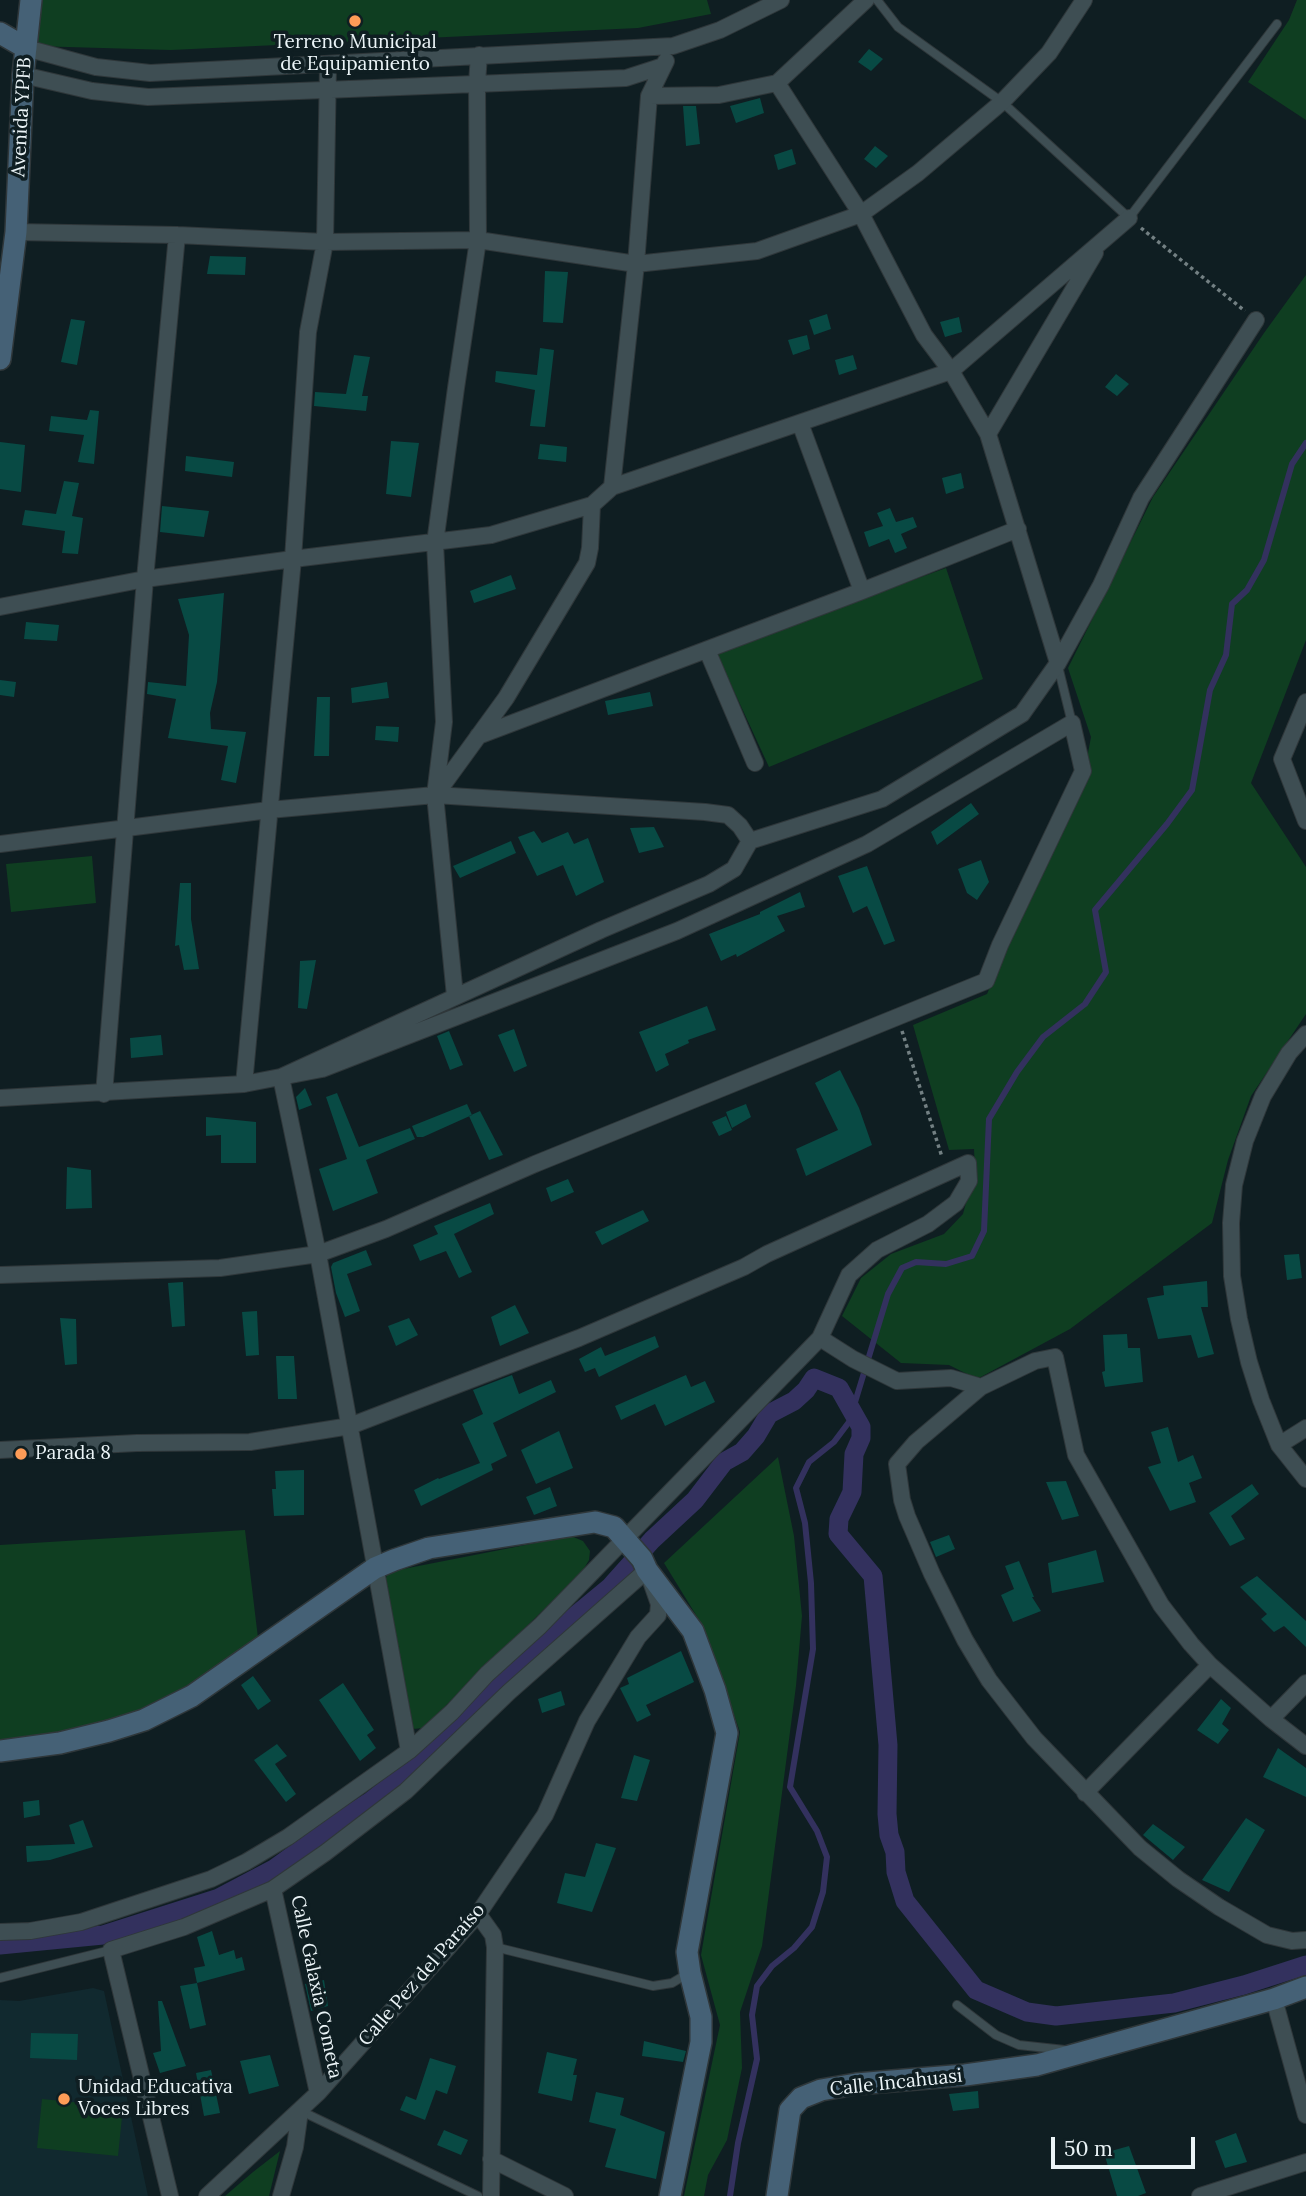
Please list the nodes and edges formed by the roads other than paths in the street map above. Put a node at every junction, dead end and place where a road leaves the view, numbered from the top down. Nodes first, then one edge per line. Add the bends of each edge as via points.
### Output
1 (31, 0) edge
2 (781, 0) edge
3 (866, 0) edge
4 (877, 0) edge
5 (1084, 0) edge
6 (1278, 24) dead end
7 (0, 33) edge
8 (673, 47) junction
9 (26, 48) junction
10 (479, 55) junction
11 (328, 65) junction
12 (663, 66) junction
13 (23, 75) junction
14 (477, 83) junction
15 (777, 83) junction
16 (328, 89) junction
17 (649, 96) junction
18 (1002, 102) junction
19 (861, 214) junction
20 (1129, 218) junction
21 (16, 232) junction
22 (177, 235) junction
23 (478, 240) junction
24 (1102, 242) junction
25 (325, 243) junction
26 (636, 264) junction
27 (1256, 320) road end
28 (0, 359) edge
29 (951, 371) junction
30 (800, 423) junction
31 (988, 435) junction
32 (612, 488) junction
33 (592, 505) junction
34 (1018, 529) junction
35 (435, 543) junction
36 (293, 559) junction
37 (145, 579) junction
38 (862, 591) junction
39 (0, 607) edge
40 (706, 650) junction
41 (1058, 663) junction
42 (1306, 702) edge
43 (1072, 723) junction
44 (478, 736) junction
45 (755, 764) dead end
46 (435, 795) junction
47 (269, 810) junction
48 (1306, 819) edge
49 (125, 828) junction
50 (750, 841) junction
51 (0, 844) edge
52 (455, 996) junction
53 (1306, 1034) edge
54 (281, 1077) junction
55 (244, 1084) junction
56 (104, 1094) junction
57 (0, 1098) edge
58 (318, 1254) junction
59 (0, 1275) edge
60 (820, 1338) junction
61 (981, 1387) junction
62 (350, 1426) junction
63 (1306, 1428) edge
64 (0, 1438) edge
65 (1279, 1445) junction
66 (0, 1450) edge
67 (21, 1450) junction
68 (1306, 1479) edge
69 (636, 1554) junction
70 (375, 1568) junction
71 (1210, 1665) junction
72 (1306, 1683) edge
73 (1271, 1719) junction
74 (1306, 1746) edge
75 (0, 1751) edge
76 (410, 1751) junction
77 (1085, 1793) junction
78 (273, 1889) junction
79 (478, 1914) junction
80 (0, 1932) edge
81 (1299, 1940) edge
82 (495, 1947) junction
83 (111, 1950) junction
84 (690, 1973) junction
85 (0, 1978) edge
86 (1306, 1987) edge
87 (1274, 1998) junction
88 (957, 2005) dead end
89 (1093, 2050) junction
90 (318, 2093) junction
91 (300, 2111) junction
92 (1306, 2115) edge
93 (491, 2159) junction
94 (1306, 2162) edge
95 (170, 2196) edge
96 (207, 2196) edge
97 (281, 2196) edge
98 (478, 2196) edge
99 (491, 2196) edge
100 (565, 2196) edge
101 (670, 2196) edge
102 (777, 2196) edge
103 (1200, 2196) edge

1 - 9 street, Avenida YPFB
2 - 8 street
3 - 15 street
4 - 18 lane via 898,27
5 - 18 street via 1049,53
6 - 20 lane
7 - 9 street
8 - 10 street
8 - 12 street
9 - 11 street via 96,67 150,73
9 - 13 street, Avenida YPFB
10 - 11 street
10 - 14 street
11 - 16 street
12 - 14 street via 626,78
12 - 17 street
13 - 16 street via 92,91 148,97
13 - 21 street, Avenida YPFB
14 - 16 street
14 - 23 street
15 - 17 street via 719,95
15 - 19 street
16 - 25 street
17 - 26 street
18 - 19 street
18 - 20 lane
19 - 26 street via 757,251
19 - 29 street via 924,335
20 - 24 street
21 - 22 street
21 - 28 street, Avenida YPFB
22 - 25 street
22 - 37 street
23 - 25 street
23 - 26 street
23 - 35 street
24 - 29 street
24 - 31 street
25 - 36 street via 309,332
26 - 32 street
27 - 41 street via 1141,498
29 - 30 street
29 - 31 street
30 - 32 street
30 - 38 street
31 - 34 street
32 - 33 street
33 - 35 street via 491,535
33 - 44 street via 587,564
34 - 38 street
34 - 41 street
35 - 36 street
35 - 46 street via 444,722
36 - 37 street
36 - 47 street
37 - 39 street
37 - 49 street
38 - 40 street
40 - 44 street
40 - 45 street
41 - 43 lane
41 - 50 street via 1022,714 882,799
42 - 48 street via 1282,759
43 - 54 street via 867,844 677,932 322,1069
43 - 58 street via 1083,771 986,981
44 - 46 street
46 - 47 street
46 - 50 street via 705,811 728,815
46 - 52 street
47 - 49 street
47 - 55 street
49 - 51 street
49 - 56 street
50 - 52 street via 734,869 709,884
52 - 54 street
53 - 65 street via 1263,1096 1245,1141 1231,1223 1239,1320
54 - 55 street
54 - 58 street
55 - 56 street
56 - 57 street
58 - 59 street via 220,1268
58 - 62 street
60 - 61 street via 897,1381 951,1378
60 - 62 street via 849,1275 877,1250 928,1224 956,1203 969,1181 968,1163 592,1333
60 - 69 street via 676,1488
61 - 71 street via 1035,1361 1055,1357 1076,1455 1161,1605
61 - 77 street via 897,1464 902,1500 932,1574 989,1680
62 - 67 street via 250,1441
62 - 70 street
63 - 65 street
64 - 67 street
65 - 68 street
66 - 67 street
69 - 70 street via 614,1527 595,1522 429,1548
69 - 76 street via 540,1626
69 - 78 street via 509,1692 406,1791
69 - 79 street, Calle Pez del Paraíso via 659,1604 658,1615 638,1637 587,1721 545,1815
69 - 84 street via 693,1631 727,1733 687,1952
70 - 75 street via 192,1696 144,1720 60,1743
70 - 76 street
71 - 73 street
71 - 77 street
72 - 73 street
73 - 74 street
76 - 80 street via 288,1837 211,1879 81,1922
77 - 81 street via 1178,1879 1266,1935
78 - 83 street via 184,1927
78 - 90 street, Calle Galaxia Cometa
79 - 82 street via 493,1935
79 - 90 street, Calle Pez del Paraíso
82 - 84 lane via 653,1986
82 - 93 street
83 - 85 lane
83 - 95 street
84 - 101 street via 701,2017 701,2042
86 - 87 street, Calle Incahuasi
87 - 89 street, Calle Incahuasi
87 - 92 street
88 - 89 lane via 996,2035 1019,2045
89 - 102 street, Calle Incahuasi via 1037,2065 856,2084 801,2098 790,2110
90 - 91 street, Calle Pez del Paraíso
91 - 96 street, Calle Pez del Paraíso
91 - 97 street
91 - 98 lane
93 - 99 street
93 - 100 street
94 - 103 street

